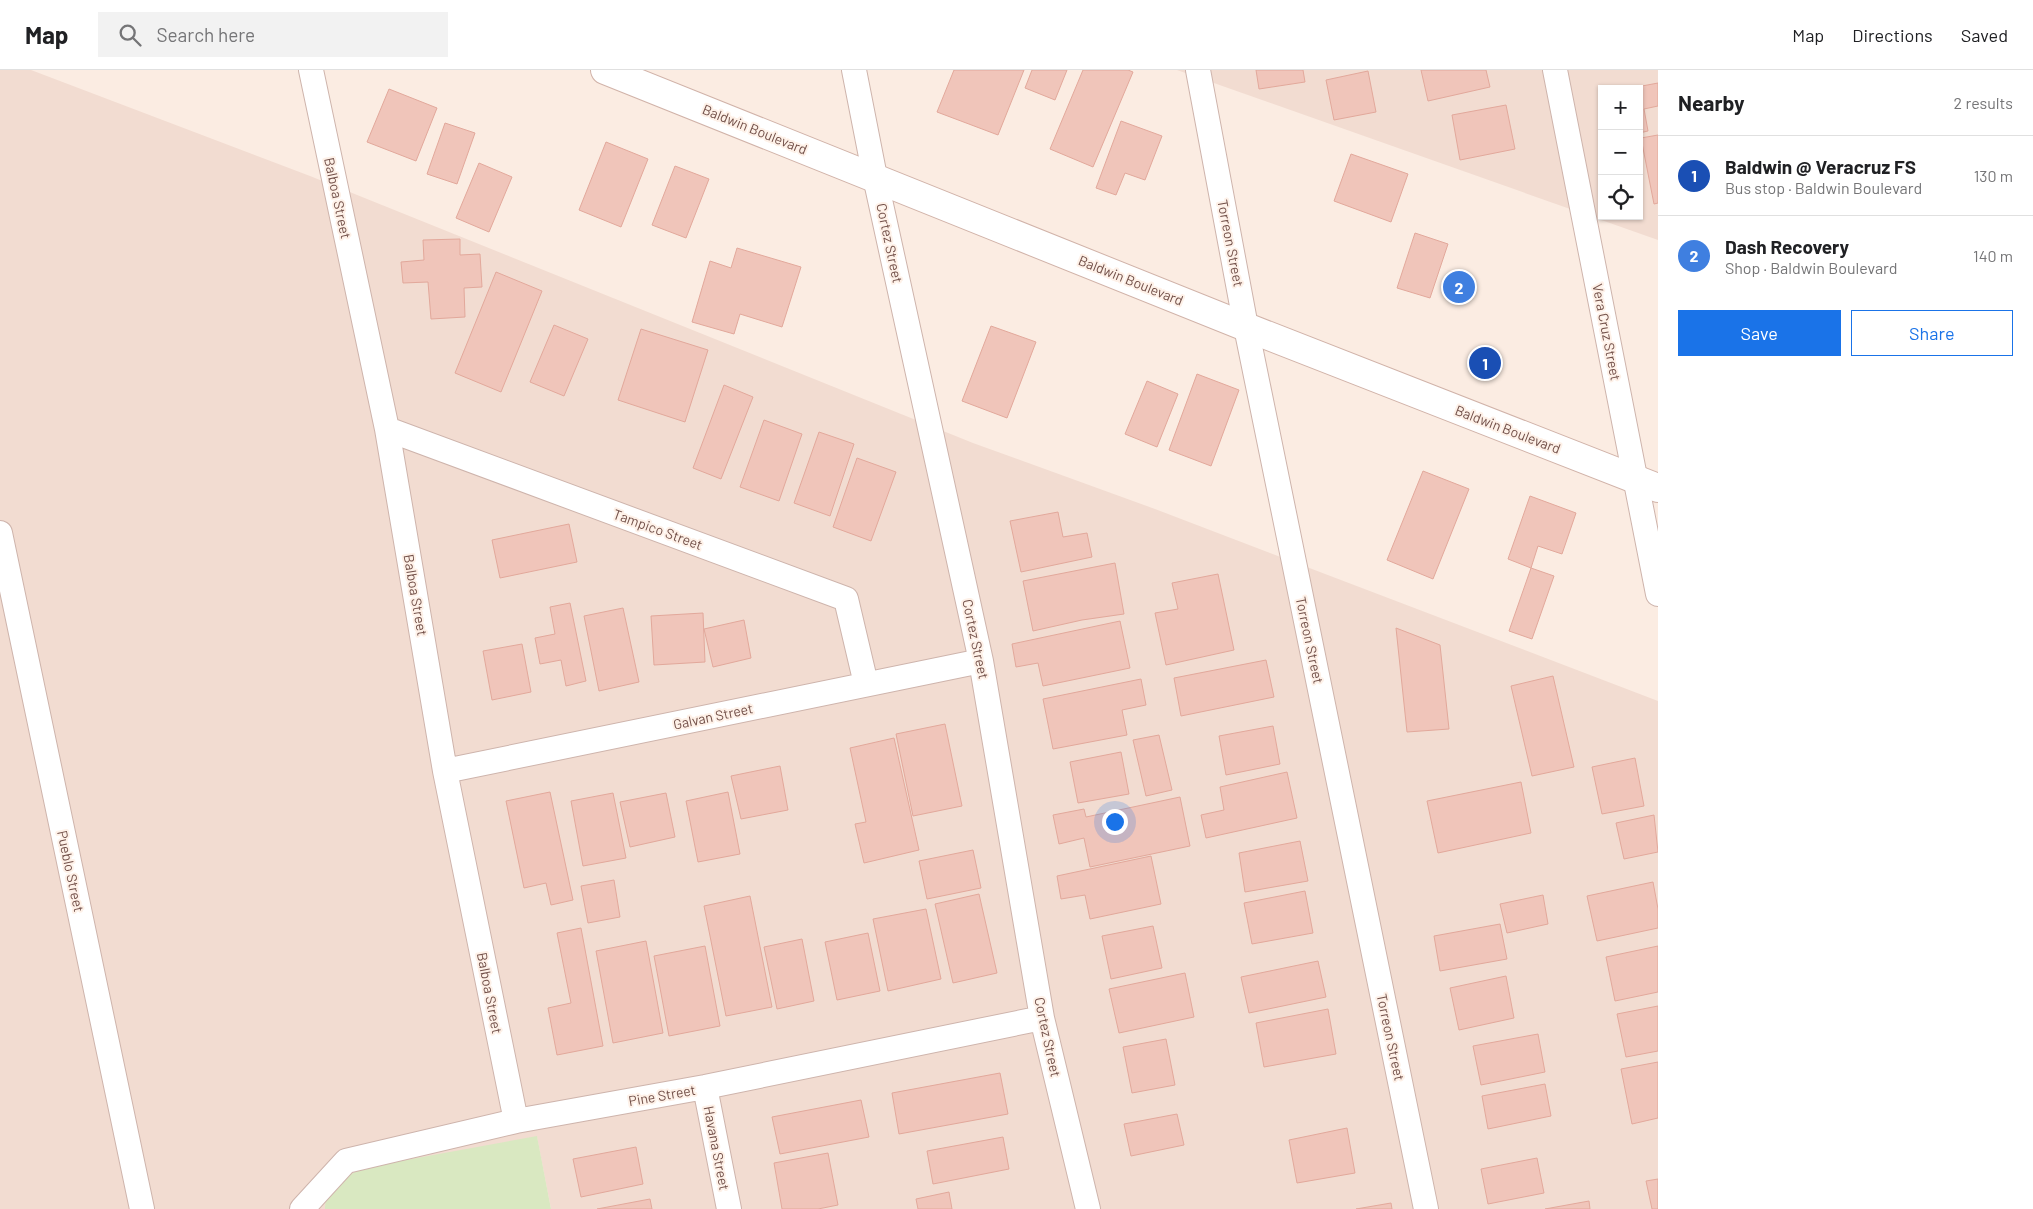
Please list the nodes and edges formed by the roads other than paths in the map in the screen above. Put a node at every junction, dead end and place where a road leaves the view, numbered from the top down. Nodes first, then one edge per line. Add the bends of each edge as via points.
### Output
1 (311, 70) edge
2 (605, 70) edge
3 (854, 70) edge
4 (1198, 70) edge
5 (1555, 70) edge
6 (876, 177) junction
7 (1246, 326) junction
8 (388, 429) junction
9 (1647, 483) edge
10 (0, 533) edge
11 (1658, 594) edge
12 (981, 661) junction
13 (866, 684) junction
14 (446, 771) junction
15 (1042, 1018) junction
16 (705, 1087) junction
17 (516, 1121) junction
18 (142, 1209) edge
19 (302, 1209) edge
20 (729, 1209) edge
21 (1088, 1209) edge
22 (1426, 1209) edge

1 - 8 street, Balboa Street
2 - 6 main road, Baldwin Boulevard
3 - 6 street, Cortez Street
4 - 7 street, Torreon Street
5 - 9 street, Vera Cruz Street
6 - 7 main road, Baldwin Boulevard
6 - 12 street, Cortez Street
7 - 9 main road, Baldwin Boulevard
7 - 22 street, Torreon Street
8 - 13 street, Tampico Street via 846,599
8 - 14 street, Balboa Street
9 - 11 street, Vera Cruz Street
10 - 18 street, Pueblo Street
12 - 13 street, Galvan Street
12 - 15 street, Cortez Street
13 - 14 street, Galvan Street
14 - 17 street, Balboa Street
15 - 16 street, Pine Street
15 - 21 street, Cortez Street
16 - 17 street, Pine Street
16 - 20 street, Havana Street
17 - 19 street, Pine Street via 346,1161

